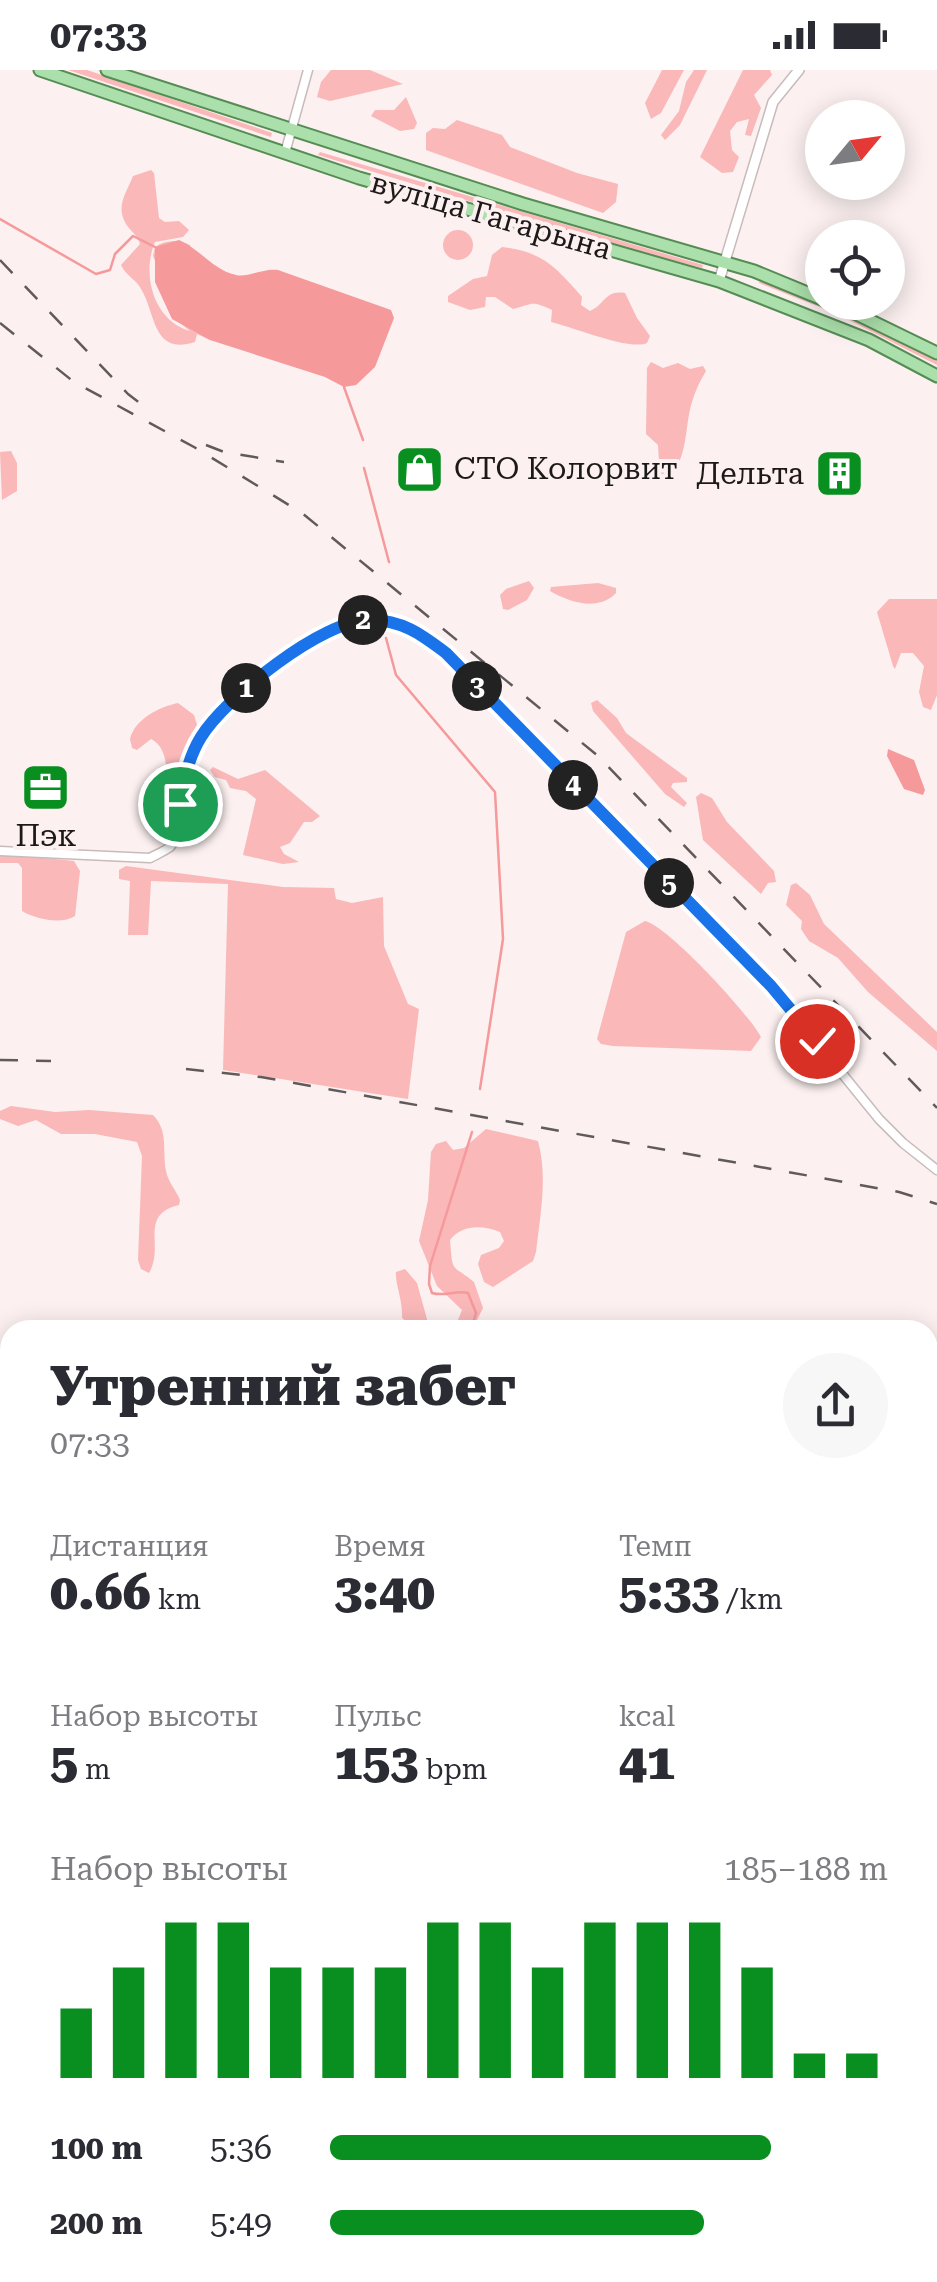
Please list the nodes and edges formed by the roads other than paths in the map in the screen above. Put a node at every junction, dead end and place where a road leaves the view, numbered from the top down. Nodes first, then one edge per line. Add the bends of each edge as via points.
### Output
1 (40, 70) edge
2 (107, 70) edge
3 (308, 70) edge
4 (799, 70) edge
5 (292, 132) junction
6 (285, 153) junction
7 (724, 263) junction
8 (718, 281) junction
9 (805, 293) edge
10 (869, 320) edge
11 (937, 353) edge
12 (937, 376) edge
13 (0, 850) edge
14 (937, 1170) edge

1 - 6 main road, вуліца Гагарына
2 - 5 main road, вуліца Гагарына
3 - 5 street
4 - 7 street via 773,102
5 - 6 street
5 - 7 main road, вуліца Гагарына
6 - 8 main road, вуліца Гагарына
7 - 8 street
7 - 9 main road, вуліца Гагарына
8 - 12 main road, вуліца Гагарына via 868,340
10 - 11 main road
13 - 14 street via 150,858 170,847 177,834 194,751 228,703 332,628 370,620 411,626 446,653 771,986 879,1119

